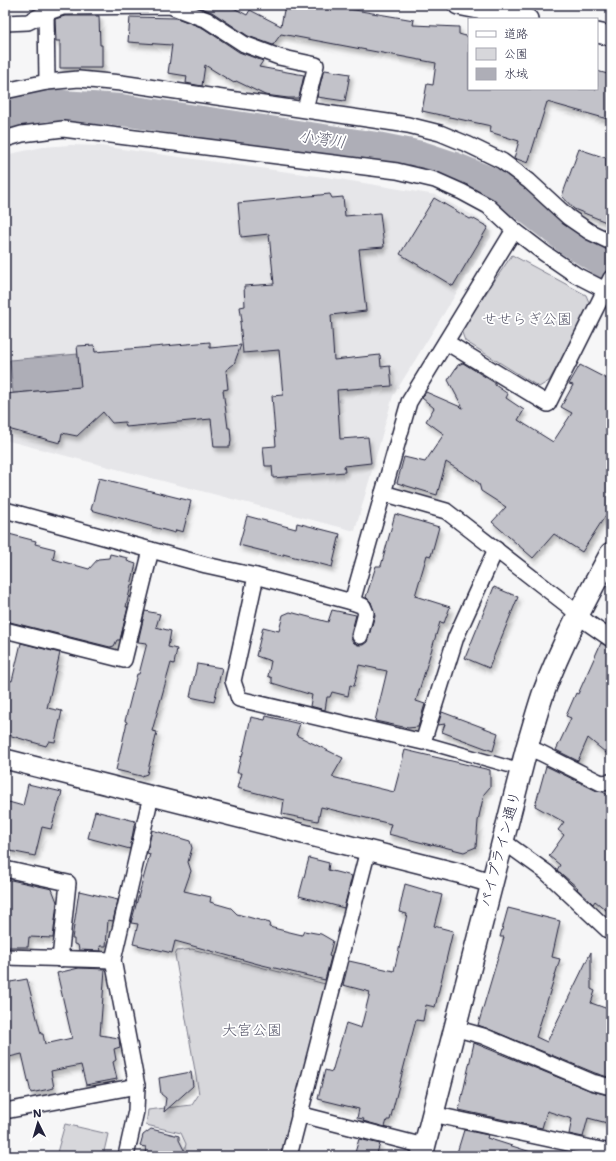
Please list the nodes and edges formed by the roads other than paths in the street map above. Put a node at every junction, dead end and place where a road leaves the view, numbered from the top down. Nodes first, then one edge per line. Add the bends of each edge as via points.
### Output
1 (458, 5) edge
2 (46, 13) junction
3 (523, 18) edge
4 (5, 23) edge
5 (598, 33) edge
6 (611, 36) edge
7 (47, 82) junction
8 (5, 91) edge
9 (305, 109) junction
10 (5, 139) edge
11 (514, 230) junction
12 (611, 242) edge
13 (609, 287) edge
14 (446, 342) junction
15 (383, 493) junction
16 (5, 510) edge
17 (496, 549) junction
18 (151, 550) junction
19 (611, 553) edge
20 (256, 576) junction
21 (352, 602) junction
22 (578, 614) junction
23 (5, 630) edge
24 (360, 636) dead end
25 (611, 639) edge
26 (424, 742) junction
27 (526, 747) junction
28 (5, 759) edge
29 (521, 770) junction
30 (611, 782) edge
31 (151, 796) junction
32 (503, 841) junction
33 (368, 850) junction
34 (5, 869) edge
35 (491, 883) junction
36 (611, 933) edge
37 (5, 957) edge
38 (60, 959) junction
39 (113, 960) junction
40 (454, 1028) junction
41 (137, 1086) junction
42 (611, 1087) edge
43 (5, 1111) edge
44 (299, 1114) junction
45 (432, 1114) junction
46 (423, 1151) edge
47 (610, 1152) edge
48 (126, 1156) edge
49 (289, 1156) edge

1 - 3 street
2 - 4 street via 28,22
2 - 7 street
2 - 9 street via 63,7 170,6 207,20 244,44 279,57 316,65
5 - 6 street
7 - 8 street
7 - 9 street via 79,79 121,83
9 - 12 street via 408,125 469,144 502,161 568,216 590,232
10 - 11 street via 63,128 397,171 435,180 462,192 488,206
11 - 13 street via 576,275
11 - 14 street
13 - 14 street via 548,404
14 - 15 street via 409,402
15 - 17 street via 446,511
15 - 21 street
16 - 18 street
17 - 22 street
17 - 26 street via 456,637
18 - 20 street
18 - 23 street via 124,660
19 - 22 main road, パイプライン通り
20 - 21 street
20 - 26 street via 233,681 239,699
21 - 24 street via 363,606 366,613
22 - 25 street
22 - 27 main road, パイプライン通り via 544,693
26 - 29 street
27 - 29 main road, パイプライン通り
27 - 30 street via 601,783
28 - 31 street
29 - 32 main road, パイプライン通り
31 - 33 street
31 - 39 street
32 - 35 main road, パイプライン通り
32 - 36 street via 546,872
33 - 35 street
33 - 44 street
34 - 38 street via 68,883
35 - 40 main road, パイプライン通り
37 - 38 street
38 - 39 street
39 - 41 street
40 - 42 street via 483,1036 592,1082
40 - 45 main road, パイプライン通り
41 - 43 street
41 - 48 street via 136,1111
44 - 46 street
44 - 49 street
45 - 46 main road, パイプライン通り
45 - 47 street

